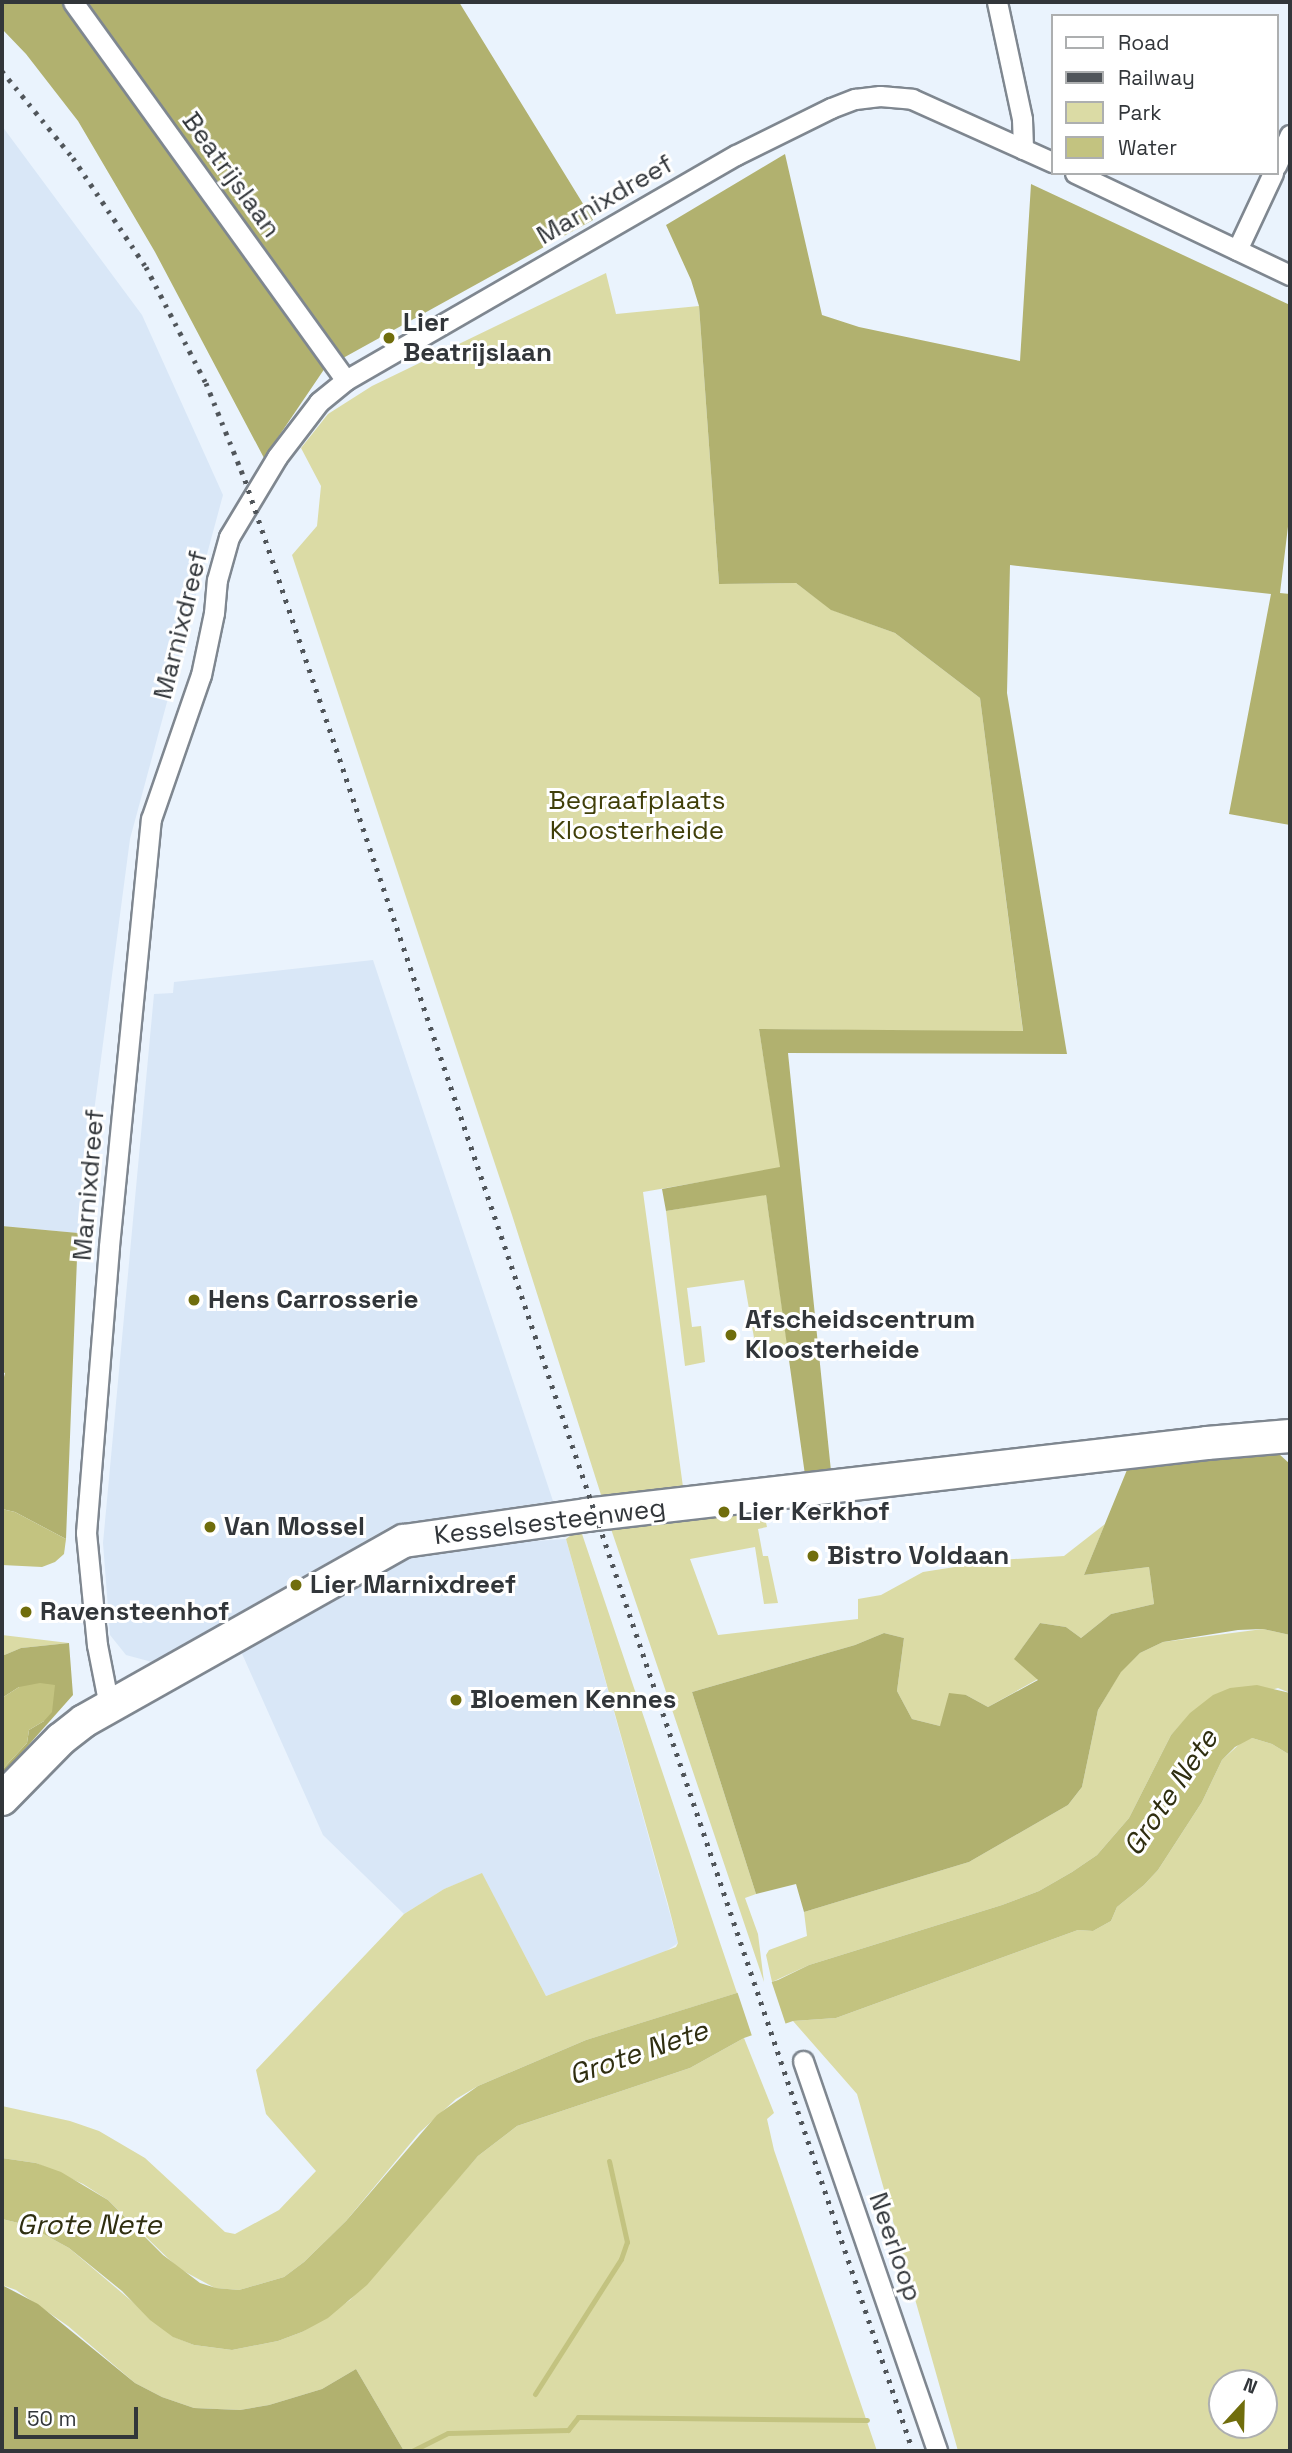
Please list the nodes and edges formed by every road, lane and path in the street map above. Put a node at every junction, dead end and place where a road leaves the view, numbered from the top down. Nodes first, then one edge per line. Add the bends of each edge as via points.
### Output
1 (73, 2) edge
2 (997, 2) edge
3 (1290, 135) edge
4 (1023, 149) junction
5 (1050, 161) edge
6 (1278, 162) edge
7 (1079, 175) edge
8 (1272, 175) edge
9 (1237, 250) junction
10 (1290, 275) edge
11 (346, 380) junction
12 (1290, 1436) edge
13 (109, 1706) junction
14 (2, 1799) edge
15 (803, 2061) dead end
16 (937, 2451) edge

1 - 11 street, Beatrijslaan
2 - 4 street via 1022,119
3 - 6 street
4 - 5 street, Marnixdreef
4 - 11 street, Marnixdreef via 912,99 855,99 736,155
7 - 9 street
8 - 9 street
9 - 10 street
11 - 13 street, Marnixdreef via 296,431 229,537 201,675 151,819 86,1533 97,1645
12 - 13 main road, Kesselsesteenweg via 586,1515 404,1541
13 - 14 main road, Kesselsesteenweg via 61,1739
15 - 16 street, Neerloop

